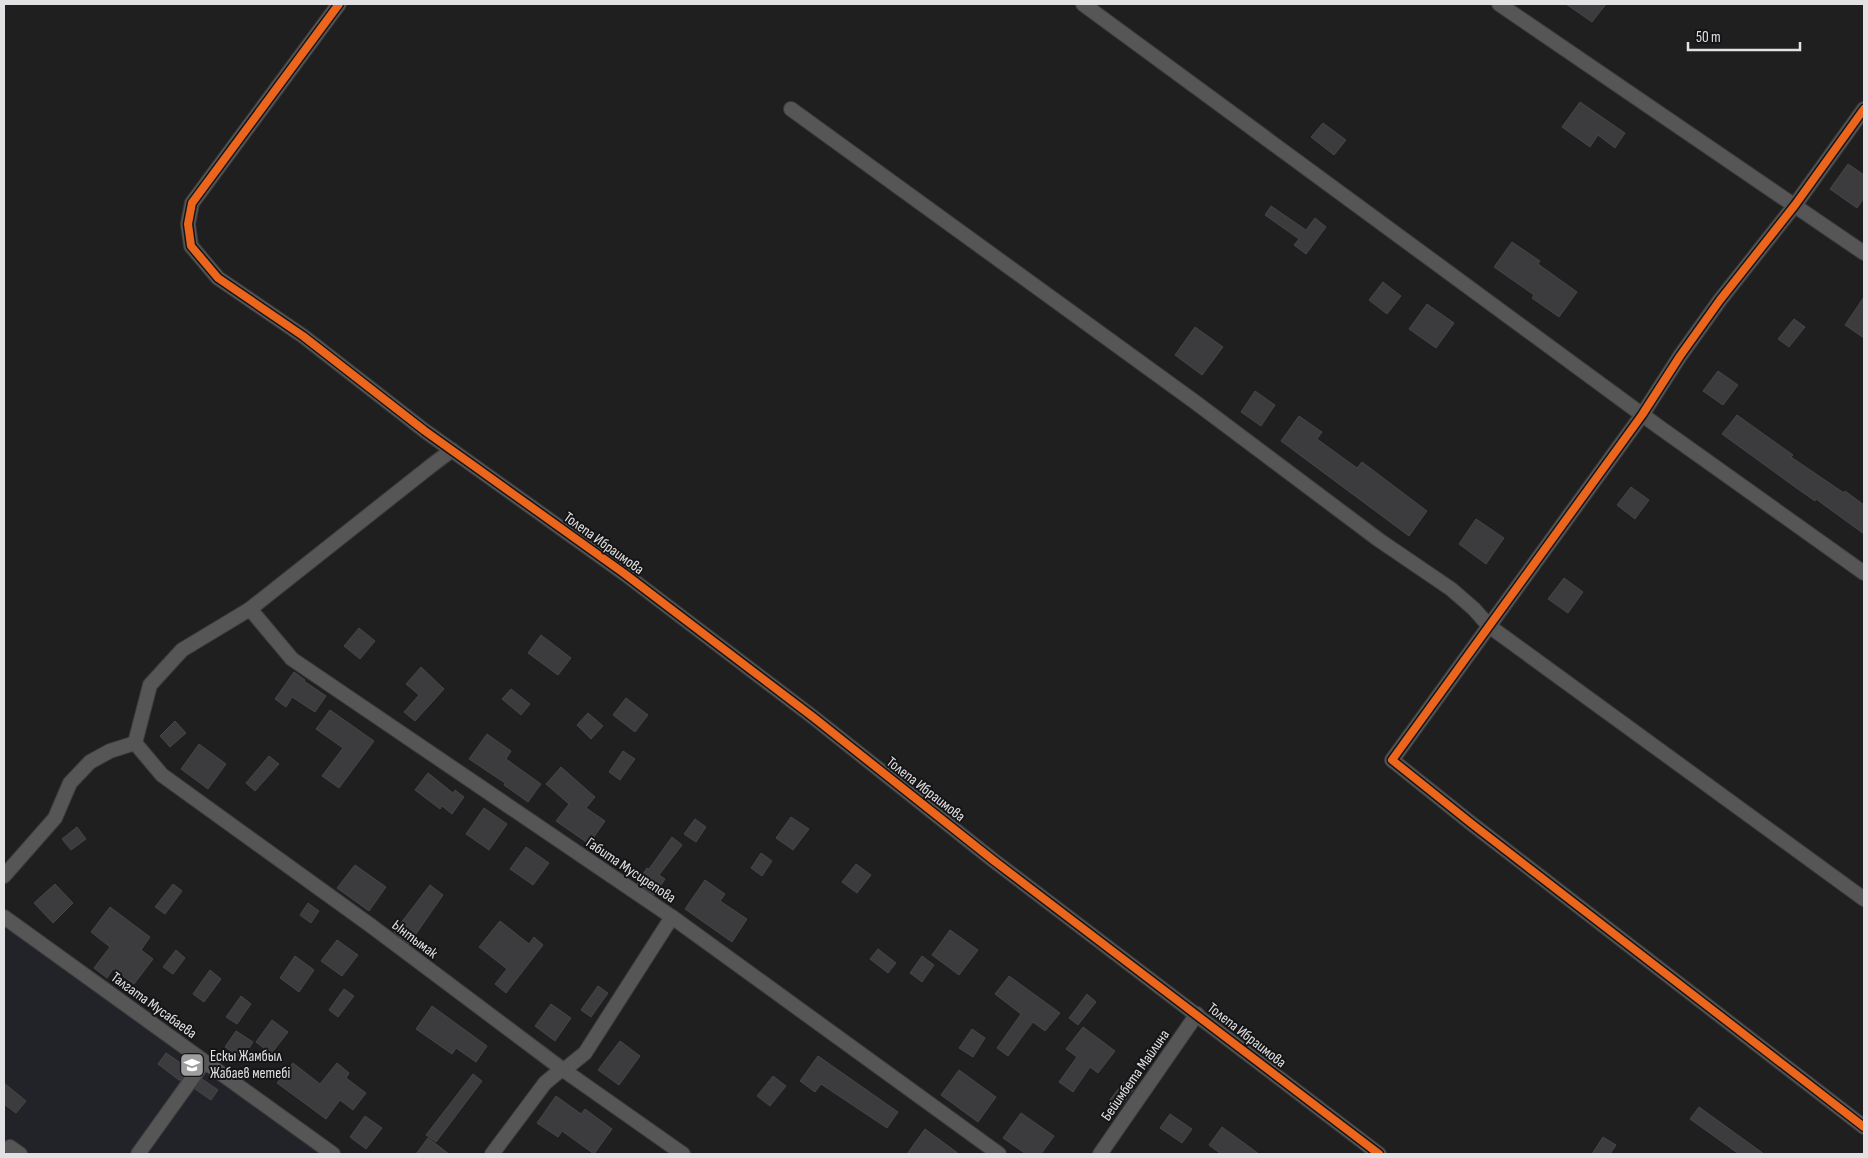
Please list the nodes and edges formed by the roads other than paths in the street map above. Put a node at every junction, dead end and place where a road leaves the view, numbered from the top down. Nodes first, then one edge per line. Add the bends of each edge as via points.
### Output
1 (339, 4) edge
2 (1083, 4) edge
3 (1499, 4) edge
4 (790, 109) dead end
5 (1864, 109) edge
6 (1795, 205) junction
7 (1864, 253) edge
8 (1642, 415) junction
9 (436, 439) junction
10 (452, 450) junction
11 (432, 465) junction
12 (1864, 573) edge
13 (250, 609) junction
14 (1489, 626) junction
15 (135, 743) junction
16 (4, 876) edge
17 (1864, 899) edge
18 (4, 917) edge
19 (672, 918) junction
20 (1197, 1014) junction
21 (204, 1062) junction
22 (563, 1070) junction
23 (1864, 1127) edge
24 (138, 1154) edge
25 (333, 1154) edge
26 (492, 1154) edge
27 (683, 1154) edge
28 (999, 1154) edge
29 (1100, 1154) edge
30 (1379, 1154) edge

1 - 9 street, Толепа Ибраимова via 192,203 188,224 191,246 218,278 303,336
2 - 8 street
3 - 6 street
4 - 14 street via 1195,402 1379,540 1451,589
5 - 6 street
6 - 7 street
6 - 8 street via 1720,300
8 - 12 street
8 - 14 street
9 - 10 street, Толепа Ибраимова
9 - 11 street
10 - 11 street
10 - 20 street, Толепа Ибраимова via 633,580
11 - 13 street
13 - 15 street via 182,650 150,686
13 - 19 street, Габита Мусирепова via 292,660
14 - 17 street
14 - 23 street via 1392,760
15 - 16 street via 110,750 90,762 70,783 55,818
15 - 22 street, Ынтымак via 162,775
18 - 21 street, Талгата Мусабаева
19 - 22 street via 585,1053
19 - 28 street, Габита Мусирепова
20 - 29 street, Бейимбета Майлина
20 - 30 street, Толепа Ибраимова
21 - 24 street
21 - 25 street, Талгата Мусабаева
22 - 26 street via 545,1083
22 - 27 street, Ынтымак

